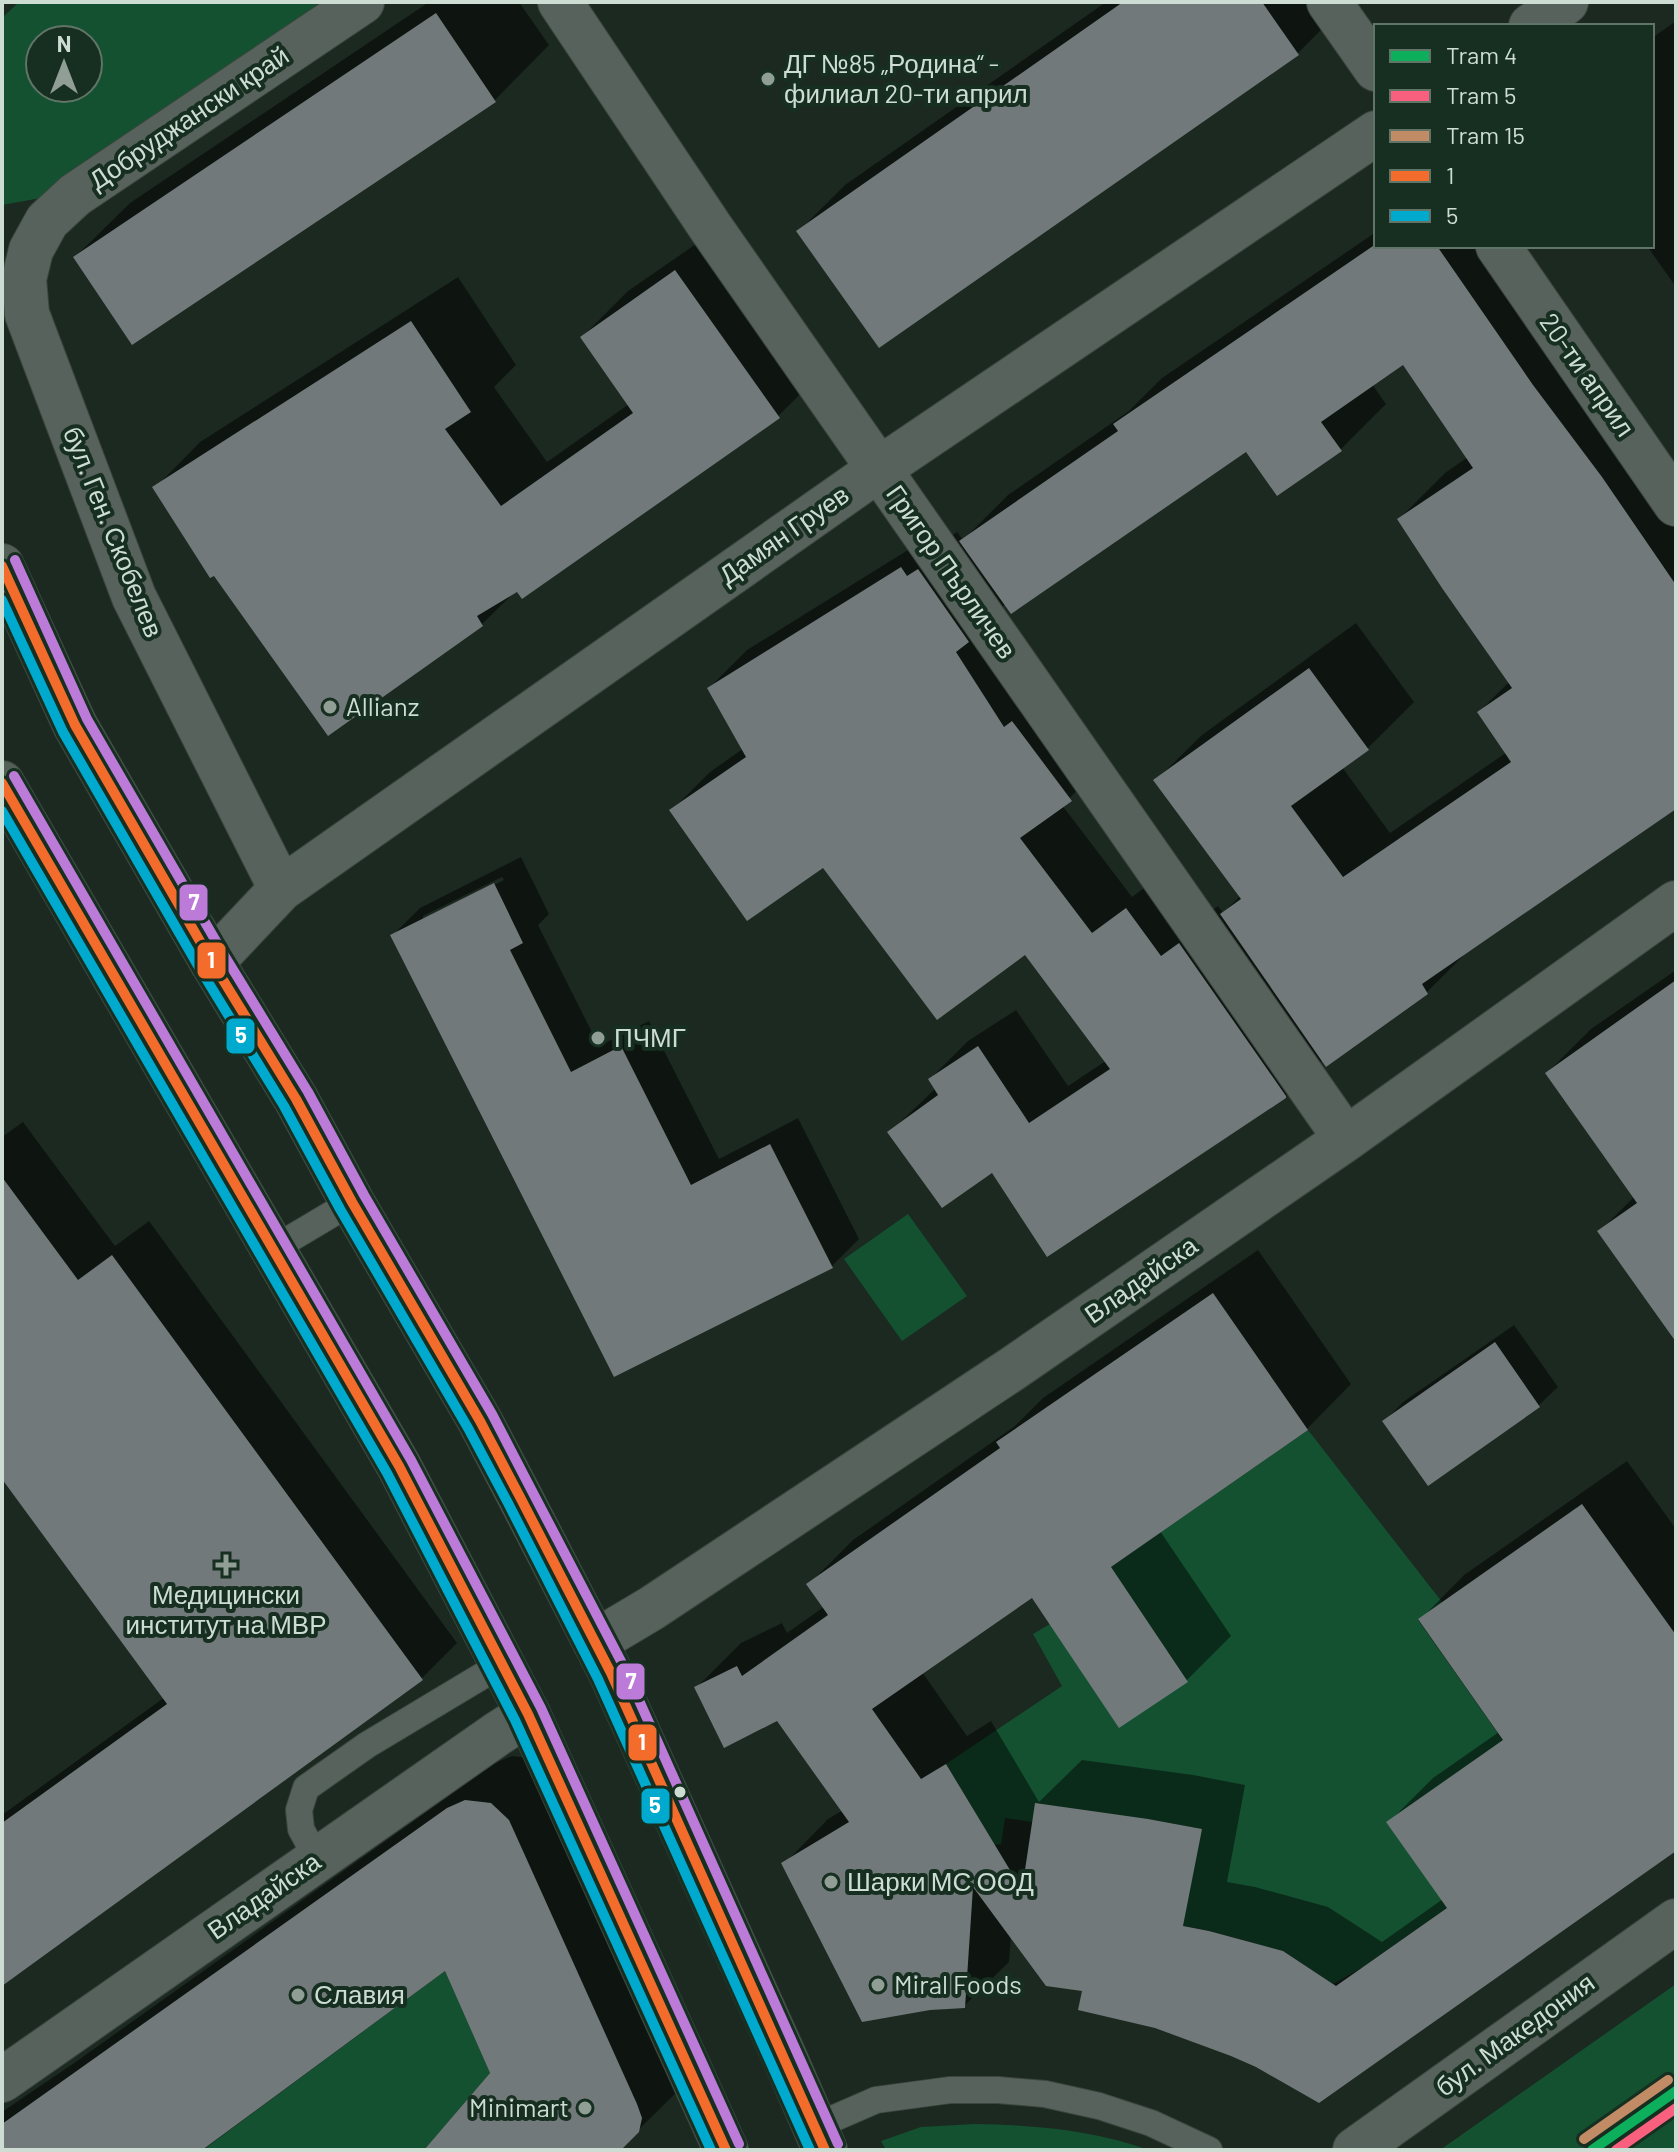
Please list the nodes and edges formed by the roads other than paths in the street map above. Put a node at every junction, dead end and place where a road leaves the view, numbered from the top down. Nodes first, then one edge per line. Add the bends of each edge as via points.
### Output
1 (362, 2) edge
2 (560, 2) edge
3 (1329, 2) edge
4 (1566, 2) edge
5 (1534, 24) edge
6 (1374, 66) edge
7 (1374, 134) edge
8 (1499, 248) edge
9 (31, 250) joint
10 (879, 469) junction
11 (1676, 504) edge
12 (2, 566) edge
13 (2, 783) edge
14 (281, 889) junction
15 (1676, 903) edge
16 (212, 962) junction
17 (1346, 1139) junction
18 (352, 1202) junction
19 (273, 1249) junction
20 (595, 1642) junction
21 (502, 1664) junction
22 (528, 1714) junction
23 (317, 1859) junction
24 (1676, 1921) edge
25 (2, 2080) edge
26 (820, 2138) edge
27 (723, 2149) edge
28 (1209, 2150) edge
29 (1355, 2150) edge

1 - 9 street, Добруджански край via 75,195 47,221
2 - 10 street, Григор Пърличев
3 - 6 street
4 - 5 street
7 - 10 street, Дамян Груев
8 - 11 street, 20-ти април
9 - 14 street, бул. Ген. Скобелев via 24,279 27,314 134,597
10 - 14 street, Дамян Груев
10 - 17 street, Григор Пърличев
12 - 16 main road via 75,725
13 - 19 main road
14 - 16 street, Дамян Груев
15 - 17 street, Владайска
16 - 18 main road
17 - 20 street, Владайска via 999,1377
18 - 19 lane
18 - 20 main road via 480,1421
19 - 21 main road via 399,1466
20 - 26 main road
21 - 22 main road
21 - 23 lane via 306,1788 299,1810 301,1829
22 - 23 street, Владайска
22 - 27 main road
23 - 25 street, Владайска
24 - 29 street, бул. Македония
26 - 28 lane via 876,2100 998,2090 1099,2106

